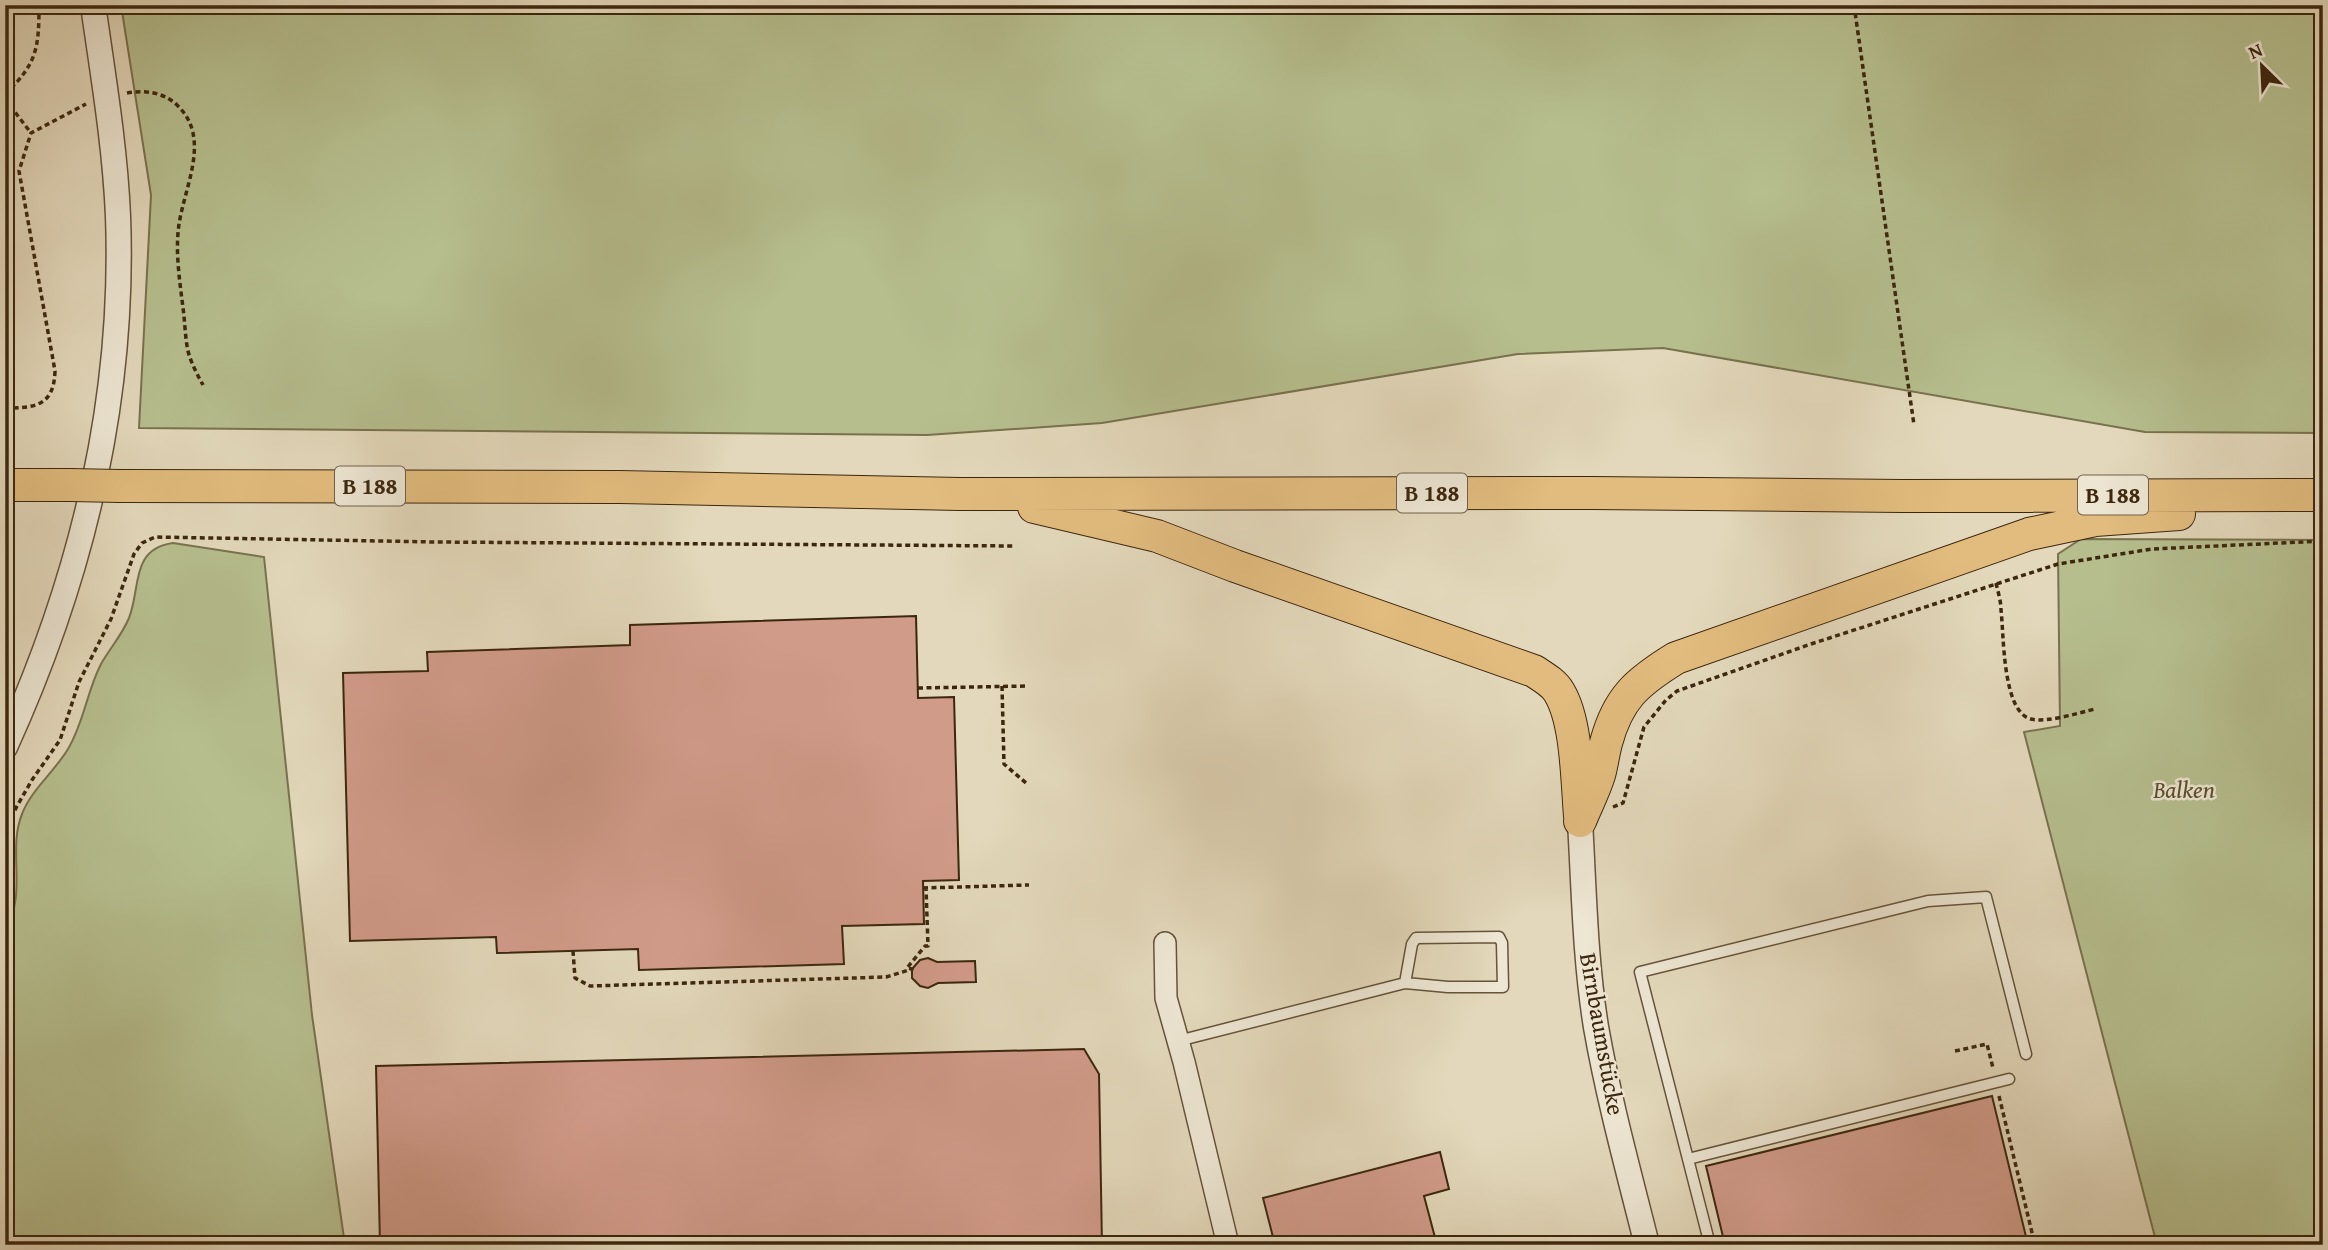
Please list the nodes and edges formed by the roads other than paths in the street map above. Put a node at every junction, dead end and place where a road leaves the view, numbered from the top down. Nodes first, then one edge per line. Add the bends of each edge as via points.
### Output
1 (93, 5) edge
2 (5, 485) edge
3 (960, 494) junction
4 (2323, 495) edge
5 (2323, 503) edge
6 (5, 747) edge
7 (1580, 821) junction
8 (1165, 943) dead end
9 (1405, 983) junction
10 (1178, 1041) junction
11 (2026, 1054) dead end
12 (2010, 1079) dead end
13 (1688, 1158) junction
14 (1228, 1245) edge
15 (1647, 1245) edge
16 (1710, 1245) edge

1 - 6 street via 116,189 119,278 109,402 90,506 58,615
2 - 3 main road, B 188, bridge via 620,487
3 - 4 main road, B 188
3 - 7 main road via 1157,536 1534,671 1558,690 1568,715
5 - 7 main road via 2095,520 2029,534 1676,658 1644,680 1614,714 1599,775
7 - 15 street, Birnbaumstücke via 1596,1026
8 - 10 street via 1166,998
9 - 9 lane via 1503,987 1502,943 1499,937 1416,939
9 - 10 lane
10 - 14 street
11 - 13 lane via 1986,897 1928,901 1640,972
12 - 13 lane
13 - 16 lane

